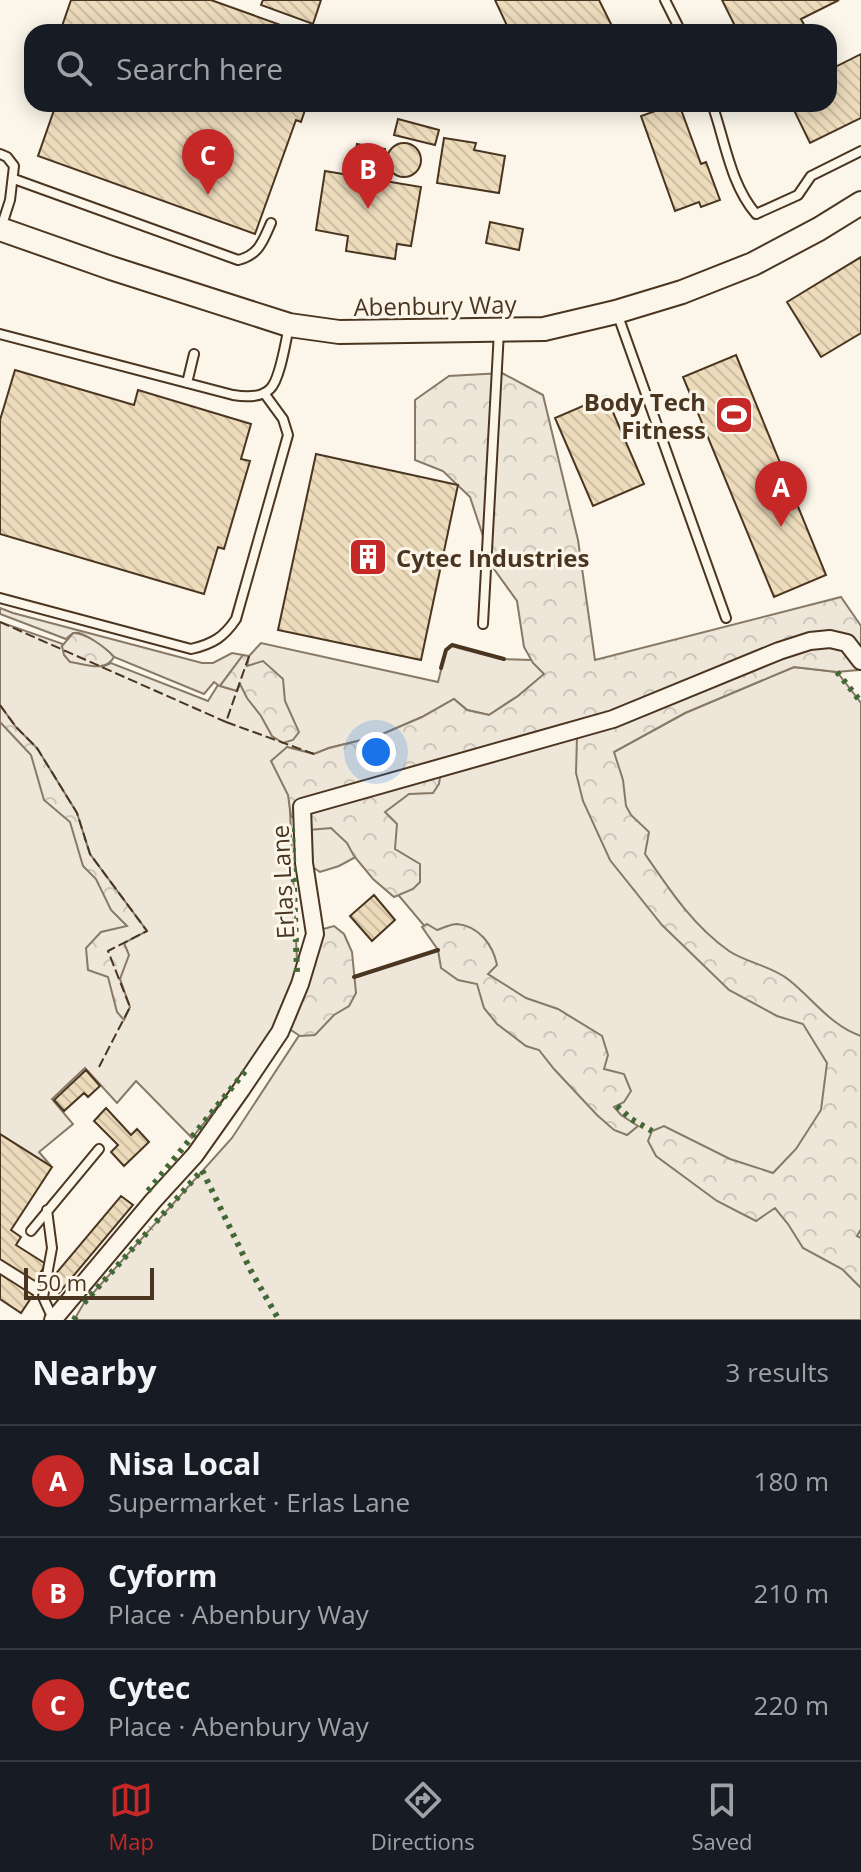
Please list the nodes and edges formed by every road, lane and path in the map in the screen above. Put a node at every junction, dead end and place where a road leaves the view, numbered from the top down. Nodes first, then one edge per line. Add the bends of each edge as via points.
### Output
1 (665, 0) edge
2 (677, 24) edge
3 (715, 112) edge
4 (861, 151) edge
5 (0, 154) edge
6 (14, 179) junction
7 (861, 203) edge
8 (271, 223) dead end
9 (0, 229) edge
10 (616, 312) junction
11 (289, 325) junction
12 (499, 330) junction
13 (0, 334) edge
14 (194, 354) dead end
15 (187, 383) junction
16 (264, 393) junction
17 (0, 598) edge
18 (726, 618) dead end
19 (483, 624) dead end
20 (861, 661) edge
21 (99, 1149) dead end
22 (47, 1210) junction
23 (31, 1231) dead end
24 (53, 1320) edge

1 - 2 lane
3 - 4 lane via 745,201 756,214 798,195 811,176
5 - 6 lane via 14,166
6 - 8 lane via 238,260 261,247
6 - 9 lane
7 - 10 street, Abenbury Way via 753,264
9 - 11 street, Abenbury Way
10 - 12 street, Abenbury Way via 544,329
10 - 18 lane
11 - 12 street, Abenbury Way via 339,332
11 - 16 lane via 273,387
12 - 19 lane
13 - 15 lane
14 - 15 lane
15 - 16 lane via 248,397
16 - 17 lane via 288,435 236,619 225,635 191,649
20 - 24 street, Erlas Lane via 847,643 810,641 613,719 302,807 315,934 280,1032 195,1155
21 - 22 lane
22 - 23 lane
22 - 24 lane via 52,1248 43,1297

